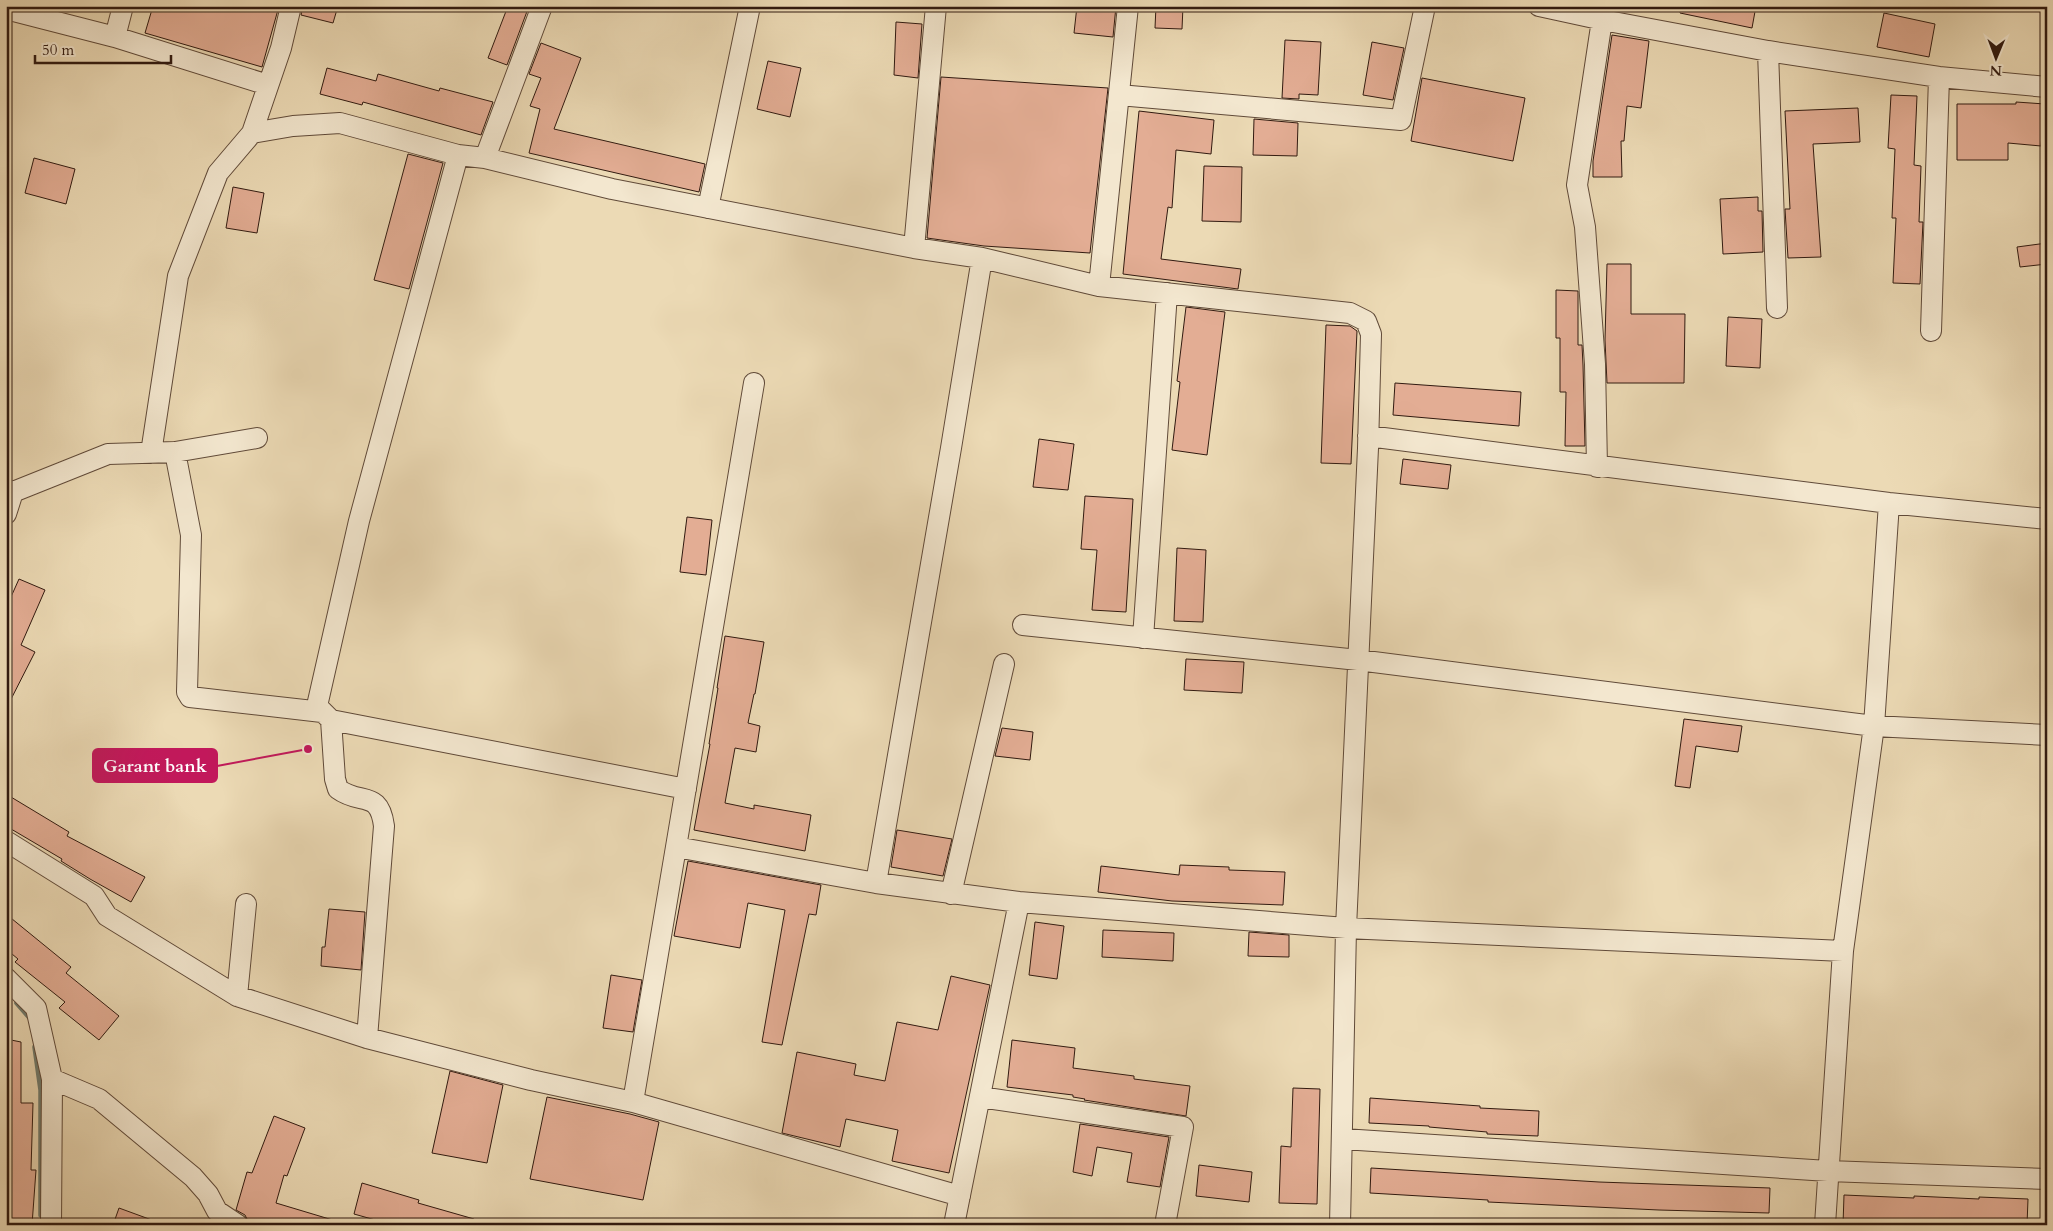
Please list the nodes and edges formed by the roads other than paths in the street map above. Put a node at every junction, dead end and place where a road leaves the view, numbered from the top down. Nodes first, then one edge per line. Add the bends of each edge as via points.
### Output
1 (123, 6) edge
2 (291, 6) edge
3 (542, 6) edge
4 (750, 6) edge
5 (936, 6) edge
6 (1128, 6) edge
7 (1424, 6) edge
8 (1546, 7) edge
9 (6, 9) edge
10 (1602, 20) junction
11 (115, 37) junction
12 (1768, 50) junction
13 (1939, 77) junction
14 (268, 85) junction
15 (2047, 87) edge
16 (1119, 95) junction
17 (252, 133) junction
18 (458, 155) junction
19 (485, 158) junction
20 (708, 208) junction
21 (914, 248) junction
22 (982, 258) junction
23 (1099, 286) junction
24 (1167, 293) junction
25 (1777, 308) dead end
26 (1931, 331) dead end
27 (754, 384) dead end
28 (1368, 436) junction
29 (257, 438) dead end
30 (174, 452) junction
31 (151, 453) junction
32 (1597, 467) junction
33 (10, 492) edge
34 (1889, 503) junction
35 (6, 514) edge
36 (2047, 519) edge
37 (1023, 625) dead end
38 (1143, 638) junction
39 (1358, 660) junction
40 (1004, 664) dead end
41 (327, 716) junction
42 (1874, 726) junction
43 (2047, 735) edge
44 (686, 789) junction
45 (6, 841) edge
46 (676, 847) junction
47 (876, 883) junction
48 (951, 894) junction
49 (1019, 902) junction
50 (246, 904) dead end
51 (1346, 928) junction
52 (1843, 951) junction
53 (6, 978) edge
54 (237, 996) junction
55 (367, 1038) junction
56 (52, 1079) junction
57 (980, 1097) junction
58 (633, 1102) junction
59 (1343, 1139) junction
60 (1828, 1171) junction
61 (2047, 1179) edge
62 (960, 1196) junction
63 (51, 1225) edge
64 (238, 1225) edge
65 (954, 1225) edge
66 (1165, 1225) edge
67 (1340, 1225) edge
68 (1825, 1225) edge

1 - 11 street
2 - 14 street
3 - 19 street
4 - 20 street
5 - 21 street
6 - 16 street
7 - 16 street via 1401,120
8 - 10 street
9 - 11 street
10 - 12 street
10 - 32 street via 1577,185 1585,227 1595,364
11 - 14 street
12 - 13 street
12 - 25 street
13 - 15 street
13 - 26 street
14 - 17 street
16 - 23 street
17 - 18 street via 293,126 340,124
17 - 31 street via 218,173 178,276
18 - 19 street
18 - 41 street via 359,521 317,706
19 - 20 street
20 - 21 street
21 - 22 street
22 - 23 street
22 - 47 street
23 - 24 street
24 - 28 street via 1350,313 1366,321 1371,334
24 - 38 street
27 - 44 street
28 - 32 street
28 - 39 street
29 - 30 street
30 - 31 street
30 - 41 street via 191,535 186,692 190,697
31 - 33 street via 108,454
32 - 34 street
33 - 35 street
34 - 36 street
34 - 42 street
37 - 38 street
38 - 39 street
39 - 42 street
39 - 51 street
40 - 48 street
41 - 44 street
41 - 55 street via 338,789 376,803 382,811 384,826
42 - 43 street
42 - 52 street
44 - 46 street
45 - 54 street via 94,896 107,916
46 - 47 street
46 - 58 street
47 - 48 street
48 - 49 street
49 - 51 street
49 - 57 street
50 - 54 street
51 - 52 street
51 - 59 street
52 - 60 street
53 - 56 street via 36,1008
54 - 55 street
55 - 58 street
56 - 63 street
56 - 64 street via 99,1099 193,1177 208,1194 217,1212
57 - 62 street
57 - 66 street via 1183,1127
58 - 62 street
59 - 60 street
59 - 67 street
60 - 61 street
60 - 68 street
62 - 65 street

